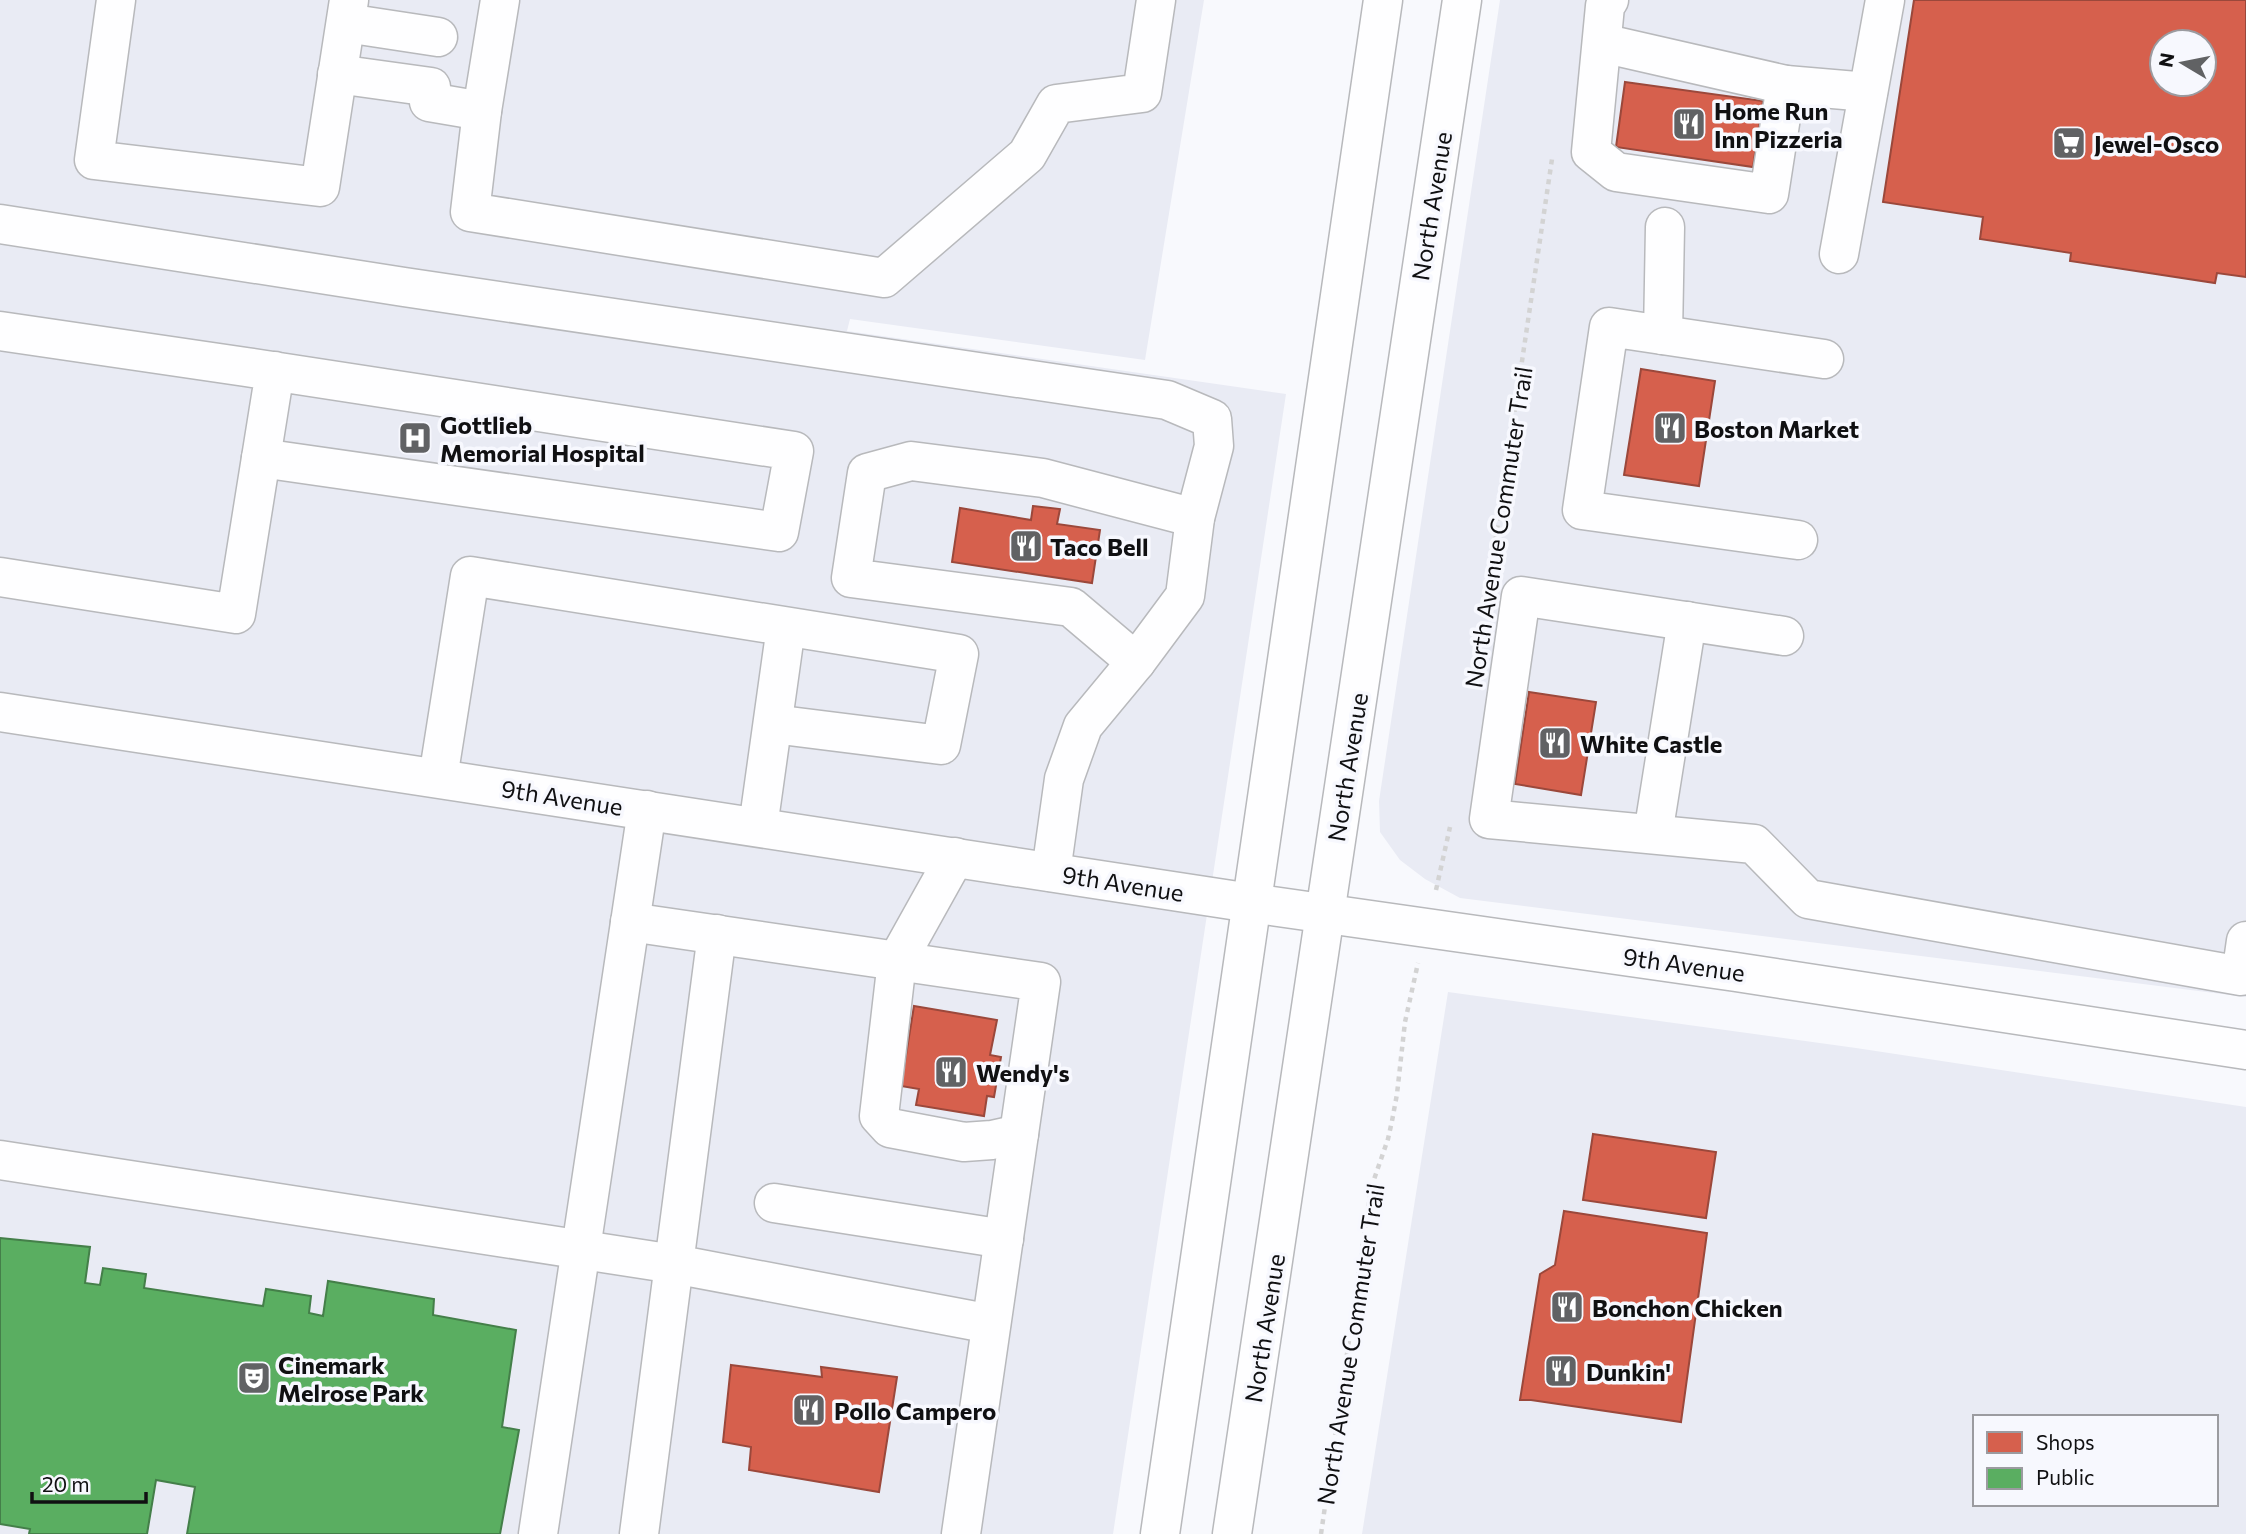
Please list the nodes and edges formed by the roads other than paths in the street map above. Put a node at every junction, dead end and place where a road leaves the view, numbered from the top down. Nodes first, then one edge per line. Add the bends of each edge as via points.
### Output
1 (116, 0) edge
2 (500, 0) edge
3 (1156, 0) edge
4 (1383, 0) edge
5 (1462, 0) edge
6 (1609, 0) edge
7 (1885, 0) edge
8 (347, 12) edge
9 (438, 37) dead end
10 (1602, 43) junction
11 (337, 74) junction
12 (1786, 85) junction
13 (1868, 92) junction
14 (482, 111) junction
15 (0, 224) edge
16 (1665, 227) dead end
17 (1839, 254) dead end
18 (0, 331) edge
19 (1663, 335) junction
20 (1824, 359) dead end
21 (275, 371) junction
22 (261, 458) junction
23 (1195, 518) junction
24 (1798, 540) dead end
25 (0, 577) edge
26 (1686, 621) junction
27 (786, 627) junction
28 (1784, 636) dead end
29 (1136, 662) junction
30 (0, 712) edge
31 (774, 724) junction
32 (438, 778) junction
33 (647, 810) junction
34 (758, 827) junction
35 (1653, 834) junction
36 (955, 857) junction
37 (1051, 872) junction
38 (1251, 903) junction
39 (1325, 913) junction
40 (630, 922) junction
41 (717, 934) junction
42 (2246, 941) edge
43 (897, 961) junction
44 (2246, 1050) edge
45 (1018, 1134) junction
46 (0, 1160) edge
47 (774, 1203) dead end
48 (1004, 1239) junction
49 (581, 1250) junction
50 (674, 1264) junction
51 (991, 1324) junction
52 (538, 1534) edge
53 (639, 1534) edge
54 (961, 1534) edge
55 (1160, 1534) edge
56 (1232, 1534) edge

1 - 11 main road via 94,160 320,187
2 - 14 main road
3 - 14 main road via 1142,93 1056,104 1027,155 884,278 470,212
4 - 38 main road
5 - 39 main road, North Avenue
6 - 10 main road
7 - 13 main road
8 - 9 main road
8 - 11 main road
10 - 12 main road
10 - 12 main road via 1591,152 1616,172 1769,194
11 - 14 main road
12 - 13 main road
13 - 17 main road
15 - 23 main road via 1167,400 1212,419 1214,446
16 - 19 main road
18 - 21 main road
19 - 20 main road
19 - 24 main road via 1609,327 1582,510
21 - 22 main road
21 - 22 main road via 794,451 779,532
22 - 25 main road via 236,614
23 - 29 main road via 1185,596
23 - 29 main road via 1043,478 911,461 867,473 851,578 1071,607
26 - 28 main road
26 - 35 main road
26 - 35 main road via 1521,596 1489,819
27 - 31 main road
27 - 31 main road via 959,654 941,745
27 - 32 main road via 470,576
29 - 37 main road via 1083,726 1064,779
30 - 32 main road, 9th Avenue
31 - 34 main road
32 - 33 main road, 9th Avenue
33 - 34 main road, 9th Avenue
33 - 40 main road
34 - 36 main road, 9th Avenue
35 - 42 main road via 1754,844 1808,899 2241,976
36 - 37 main road, 9th Avenue
36 - 43 main road
37 - 38 main road, 9th Avenue
38 - 39 main road, 9th Avenue
38 - 55 main road
39 - 44 main road, 9th Avenue
39 - 56 main road, North Avenue
40 - 41 main road
40 - 49 main road
41 - 43 main road
41 - 50 main road
43 - 45 main road via 1041,982
43 - 45 main road via 879,1116 890,1128 964,1142
45 - 48 main road
46 - 49 main road
47 - 48 main road
48 - 51 main road
49 - 50 main road
49 - 52 main road
50 - 51 main road
50 - 53 main road
51 - 54 main road

